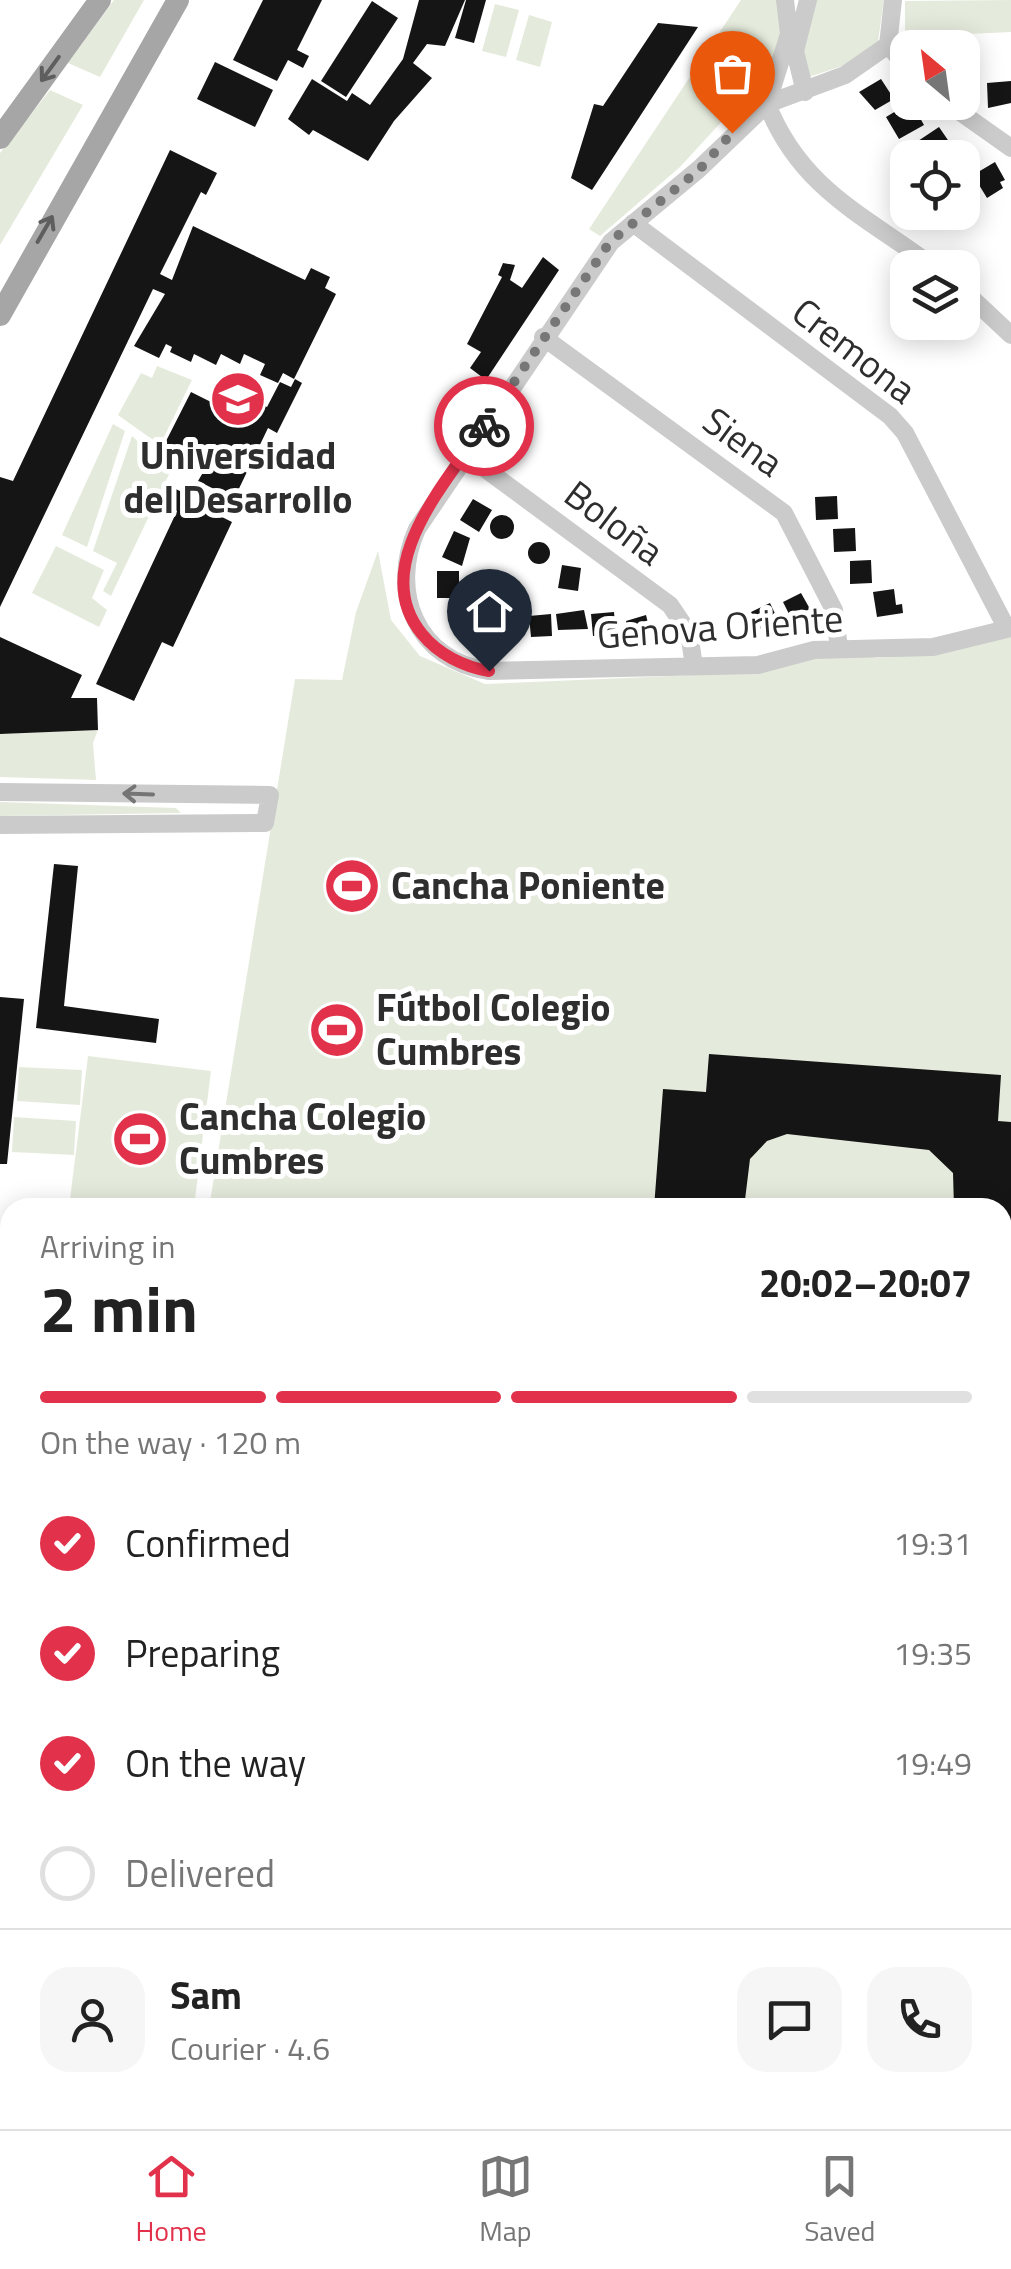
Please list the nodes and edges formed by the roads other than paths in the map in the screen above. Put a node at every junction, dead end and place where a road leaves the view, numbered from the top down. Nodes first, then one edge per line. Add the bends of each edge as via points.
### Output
1 (100, 0) edge
2 (178, 0) edge
3 (785, 0) edge
4 (808, 0) edge
5 (894, 0) edge
6 (888, 45) junction
7 (890, 47) edge
8 (805, 92) junction
9 (767, 104) junction
10 (971, 120) edge
11 (2, 134) edge
12 (1011, 148) edge
13 (634, 223) junction
14 (909, 250) edge
15 (980, 307) edge
16 (0, 316) edge
17 (1011, 335) edge
18 (543, 337) junction
19 (465, 454) junction
20 (1009, 629) edge
21 (839, 648) junction
22 (694, 666) junction
23 (0, 792) edge
24 (200, 796) junction
25 (188, 822) junction
26 (0, 825) edge

1 -> 11 main road
16 -> 2 main road
3 - 9 street via 789,34
4 - 8 street via 795,51
5 - 6 street
6 - 7 street
6 - 8 street
8 - 9 street
9 - 13 street
9 - 14 street via 792,153 825,191
10 - 12 street
13 - 18 street via 597,259
13 - 20 street, Cremona via 890,416
15 - 17 street
18 - 19 street
18 - 21 street, Siena via 784,513 834,610
19 - 22 street, Boloña via 670,606 689,633
19 - 22 street, Genova Oriente via 417,529 404,568 410,612 436,647 489,671
20 - 21 street, Genova Oriente via 933,647
21 - 22 street, Genova Oriente via 758,665
24 -> 23 street
24 - 25 street
24 - 25 street via 270,795 265,823
25 - 26 street

